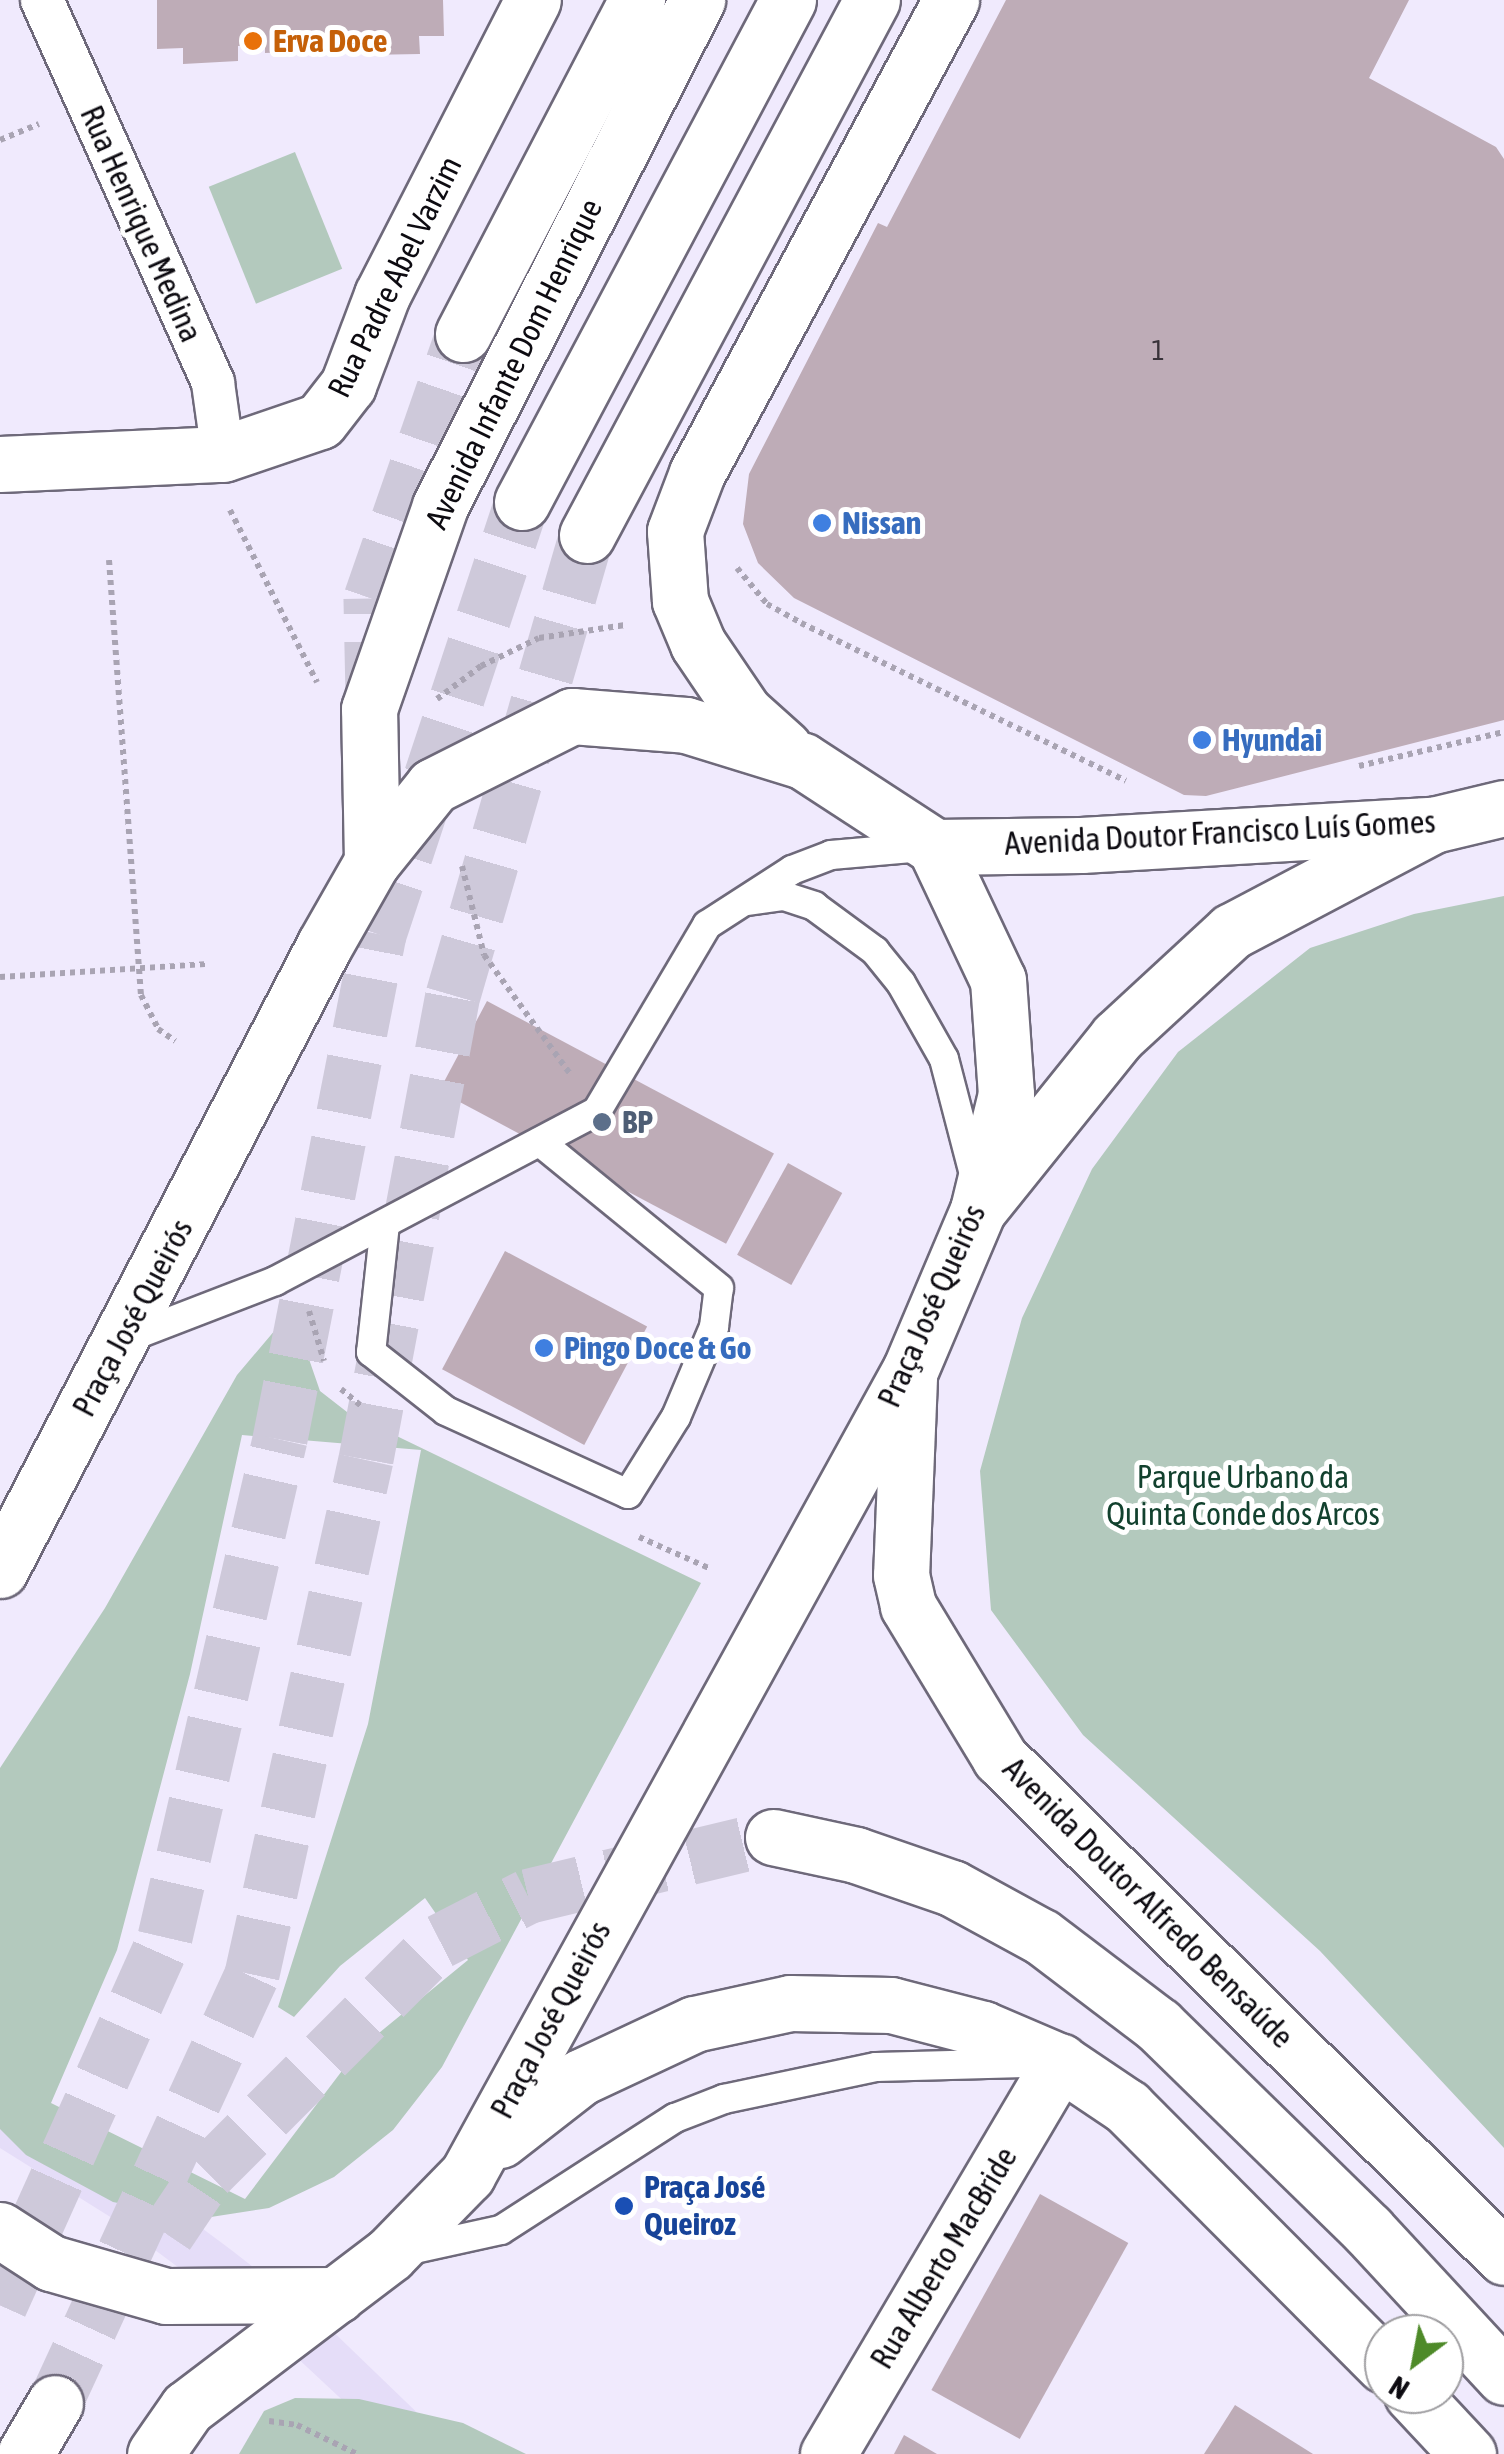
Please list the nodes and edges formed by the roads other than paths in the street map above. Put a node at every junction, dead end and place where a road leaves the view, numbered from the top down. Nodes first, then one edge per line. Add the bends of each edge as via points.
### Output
1 (42, 0) edge
2 (533, 0) edge
3 (638, 0) edge
4 (697, 0) edge
5 (788, 0) edge
6 (872, 0) edge
7 (951, 0) edge
8 (463, 334) tunnel mouth
9 (223, 454) junction
10 (0, 464) edge
11 (522, 502) tunnel mouth
12 (586, 535) tunnel mouth
13 (803, 761) junction
14 (1504, 808) edge
15 (1433, 825) junction
16 (935, 847) junction
17 (372, 862) junction
18 (707, 925) junction
19 (540, 1142) junction
20 (978, 1210) junction
21 (385, 1224) junction
22 (120, 1341) junction
23 (910, 1370) junction
24 (0, 1570) edge
25 (773, 1837) tunnel mouth
26 (1060, 2062) junction
27 (467, 2176) junction
28 (0, 2230) edge
29 (390, 2254) junction
30 (1504, 2257) edge
31 (338, 2295) junction
32 (1364, 2344) edge
33 (1504, 2377) edge
34 (55, 2402) tunnel mouth
35 (1431, 2414) edge
36 (25, 2454) edge
37 (155, 2454) edge
38 (828, 2454) edge
39 (1468, 2454) edge

1 - 9 street, Rua Henrique Medina via 213,383
2 - 9 main road, Rua Padre Abel Varzim via 382,295 336,404 297,434
3 - 8 main road
4 - 17 main road, Avenida Infante Dom Henrique via 440,506 369,709
5 - 11 main road, Avenida Infante Dom Henrique
6 - 12 main road
7 - 13 main road via 684,501 675,531 680,601 722,686
9 - 10 main road, Rua Padre Abel Varzim
13 - 16 main road, Praça José Queirós
13 - 17 main road, Praça José Queirós via 700,728 572,716 434,786
14 - 15 main road, Avenida Doutor Francisco Luís Gomes
15 - 16 main road, Avenida Doutor Francisco Luís Gomes via 1082,846
15 - 20 main road via 1232,931 1117,1037
16 - 18 lane via 831,855 792,870
16 - 20 main road, Praça José Queirós via 998,980 1006,1094
17 - 22 main road, Praça José Queirós
18 - 19 lane via 597,1111
18 - 20 lane via 754,898 784,896 846,924 875,951 944,1059 973,1162
19 - 21 lane
19 - 21 lane via 719,1288 714,1327 676,1417 628,1494 446,1411 371,1352
20 - 23 main road, Praça José Queirós
21 - 22 lane via 274,1281
22 - 24 main road, Praça José Queirós
23 - 27 main road, Praça José Queirós
23 - 30 main road, Avenida Doutor Alfredo Bensaúde via 901,1575 908,1606 1000,1758
25 - 33 main road via 856,1855 952,1888 1042,1937 1158,2025 1368,2230
26 - 27 main road via 982,2029 891,2005 790,2003 694,2024 581,2076 534,2109
26 - 29 lane via 876,2067 724,2099 675,2118 501,2230 444,2248
26 - 32 main road via 1127,2108
26 - 38 main road, Rua Alberto MacBride
27 - 29 main road, Praça José Queirós
28 - 31 main road via 51,2264 166,2296
29 - 31 main road, Praça José Queirós
31 - 37 main road, Praça José Queirós via 187,2408
34 - 36 main road
35 - 39 main road

